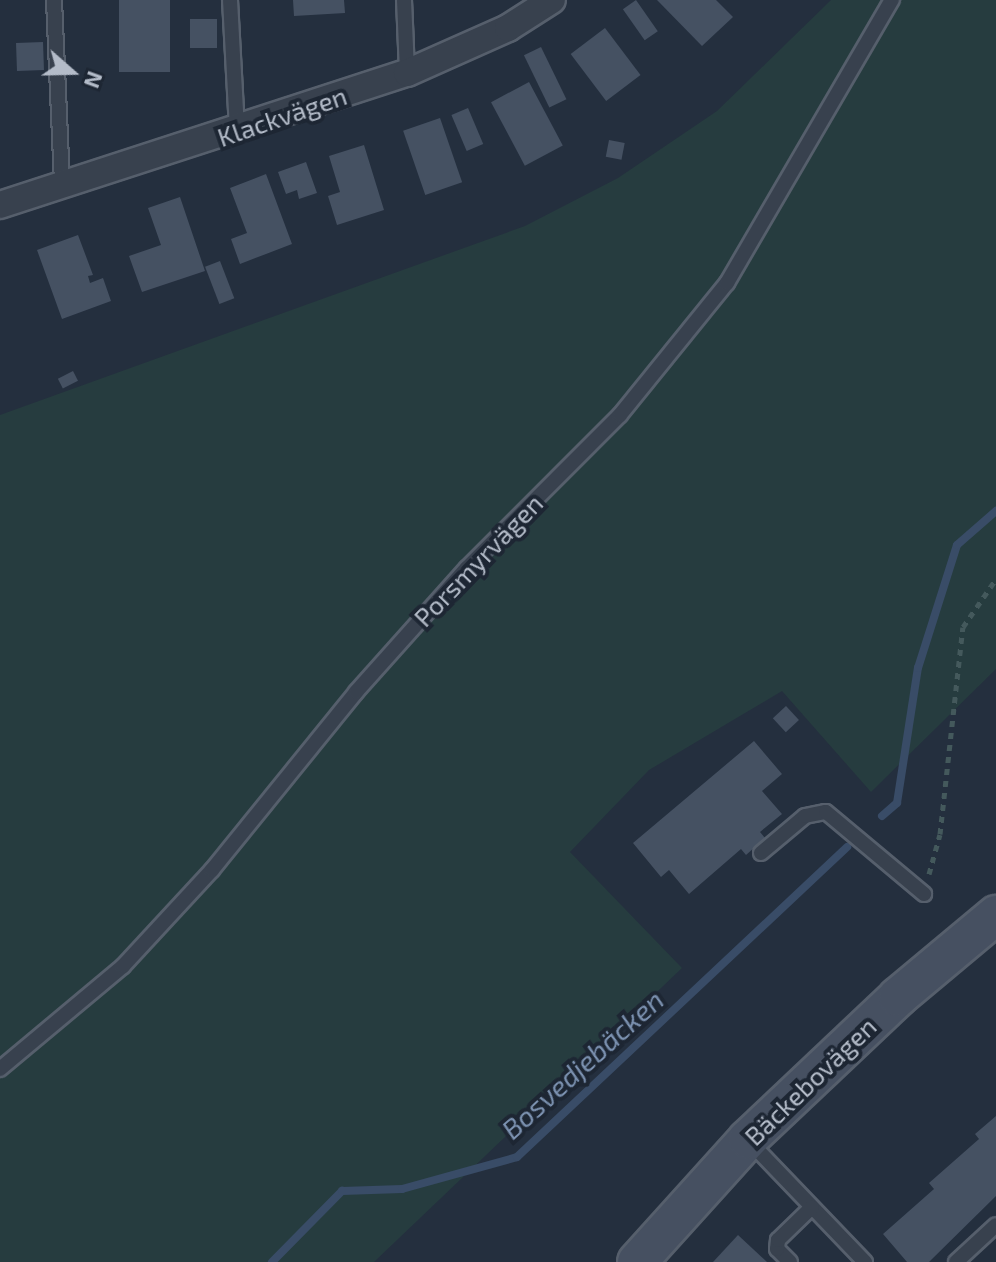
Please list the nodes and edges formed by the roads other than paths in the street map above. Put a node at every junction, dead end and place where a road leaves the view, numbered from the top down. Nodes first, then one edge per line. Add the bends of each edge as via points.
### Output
1 (54, 0) edge
2 (230, 0) edge
3 (404, 0) edge
4 (552, 0) edge
5 (892, 0) edge
6 (407, 73) junction
7 (237, 132) junction
8 (62, 186) junction
9 (0, 205) edge
10 (761, 853) dead end
11 (924, 894) road end
12 (996, 915) edge
13 (0, 1069) edge
14 (748, 1139) junction
15 (812, 1207) junction
16 (996, 1225) edge
17 (637, 1262) edge
18 (790, 1262) edge
19 (865, 1262) edge
20 (956, 1262) edge

1 - 8 lane
2 - 7 lane
3 - 6 lane
4 - 6 street, Klackvägen via 508,28
5 - 13 lane, Porsmyrvägen via 727,283 620,415 467,568 356,692 212,870 123,966
6 - 7 street, Klackvägen
7 - 8 street, Klackvägen
8 - 9 street, Klackvägen
10 - 11 lane via 805,816 826,812
12 - 14 street, Bäckebovägen via 898,997
14 - 15 lane
14 - 17 street, Bäckebovägen
15 - 18 lane via 778,1240 777,1249
15 - 19 lane
16 - 20 lane

